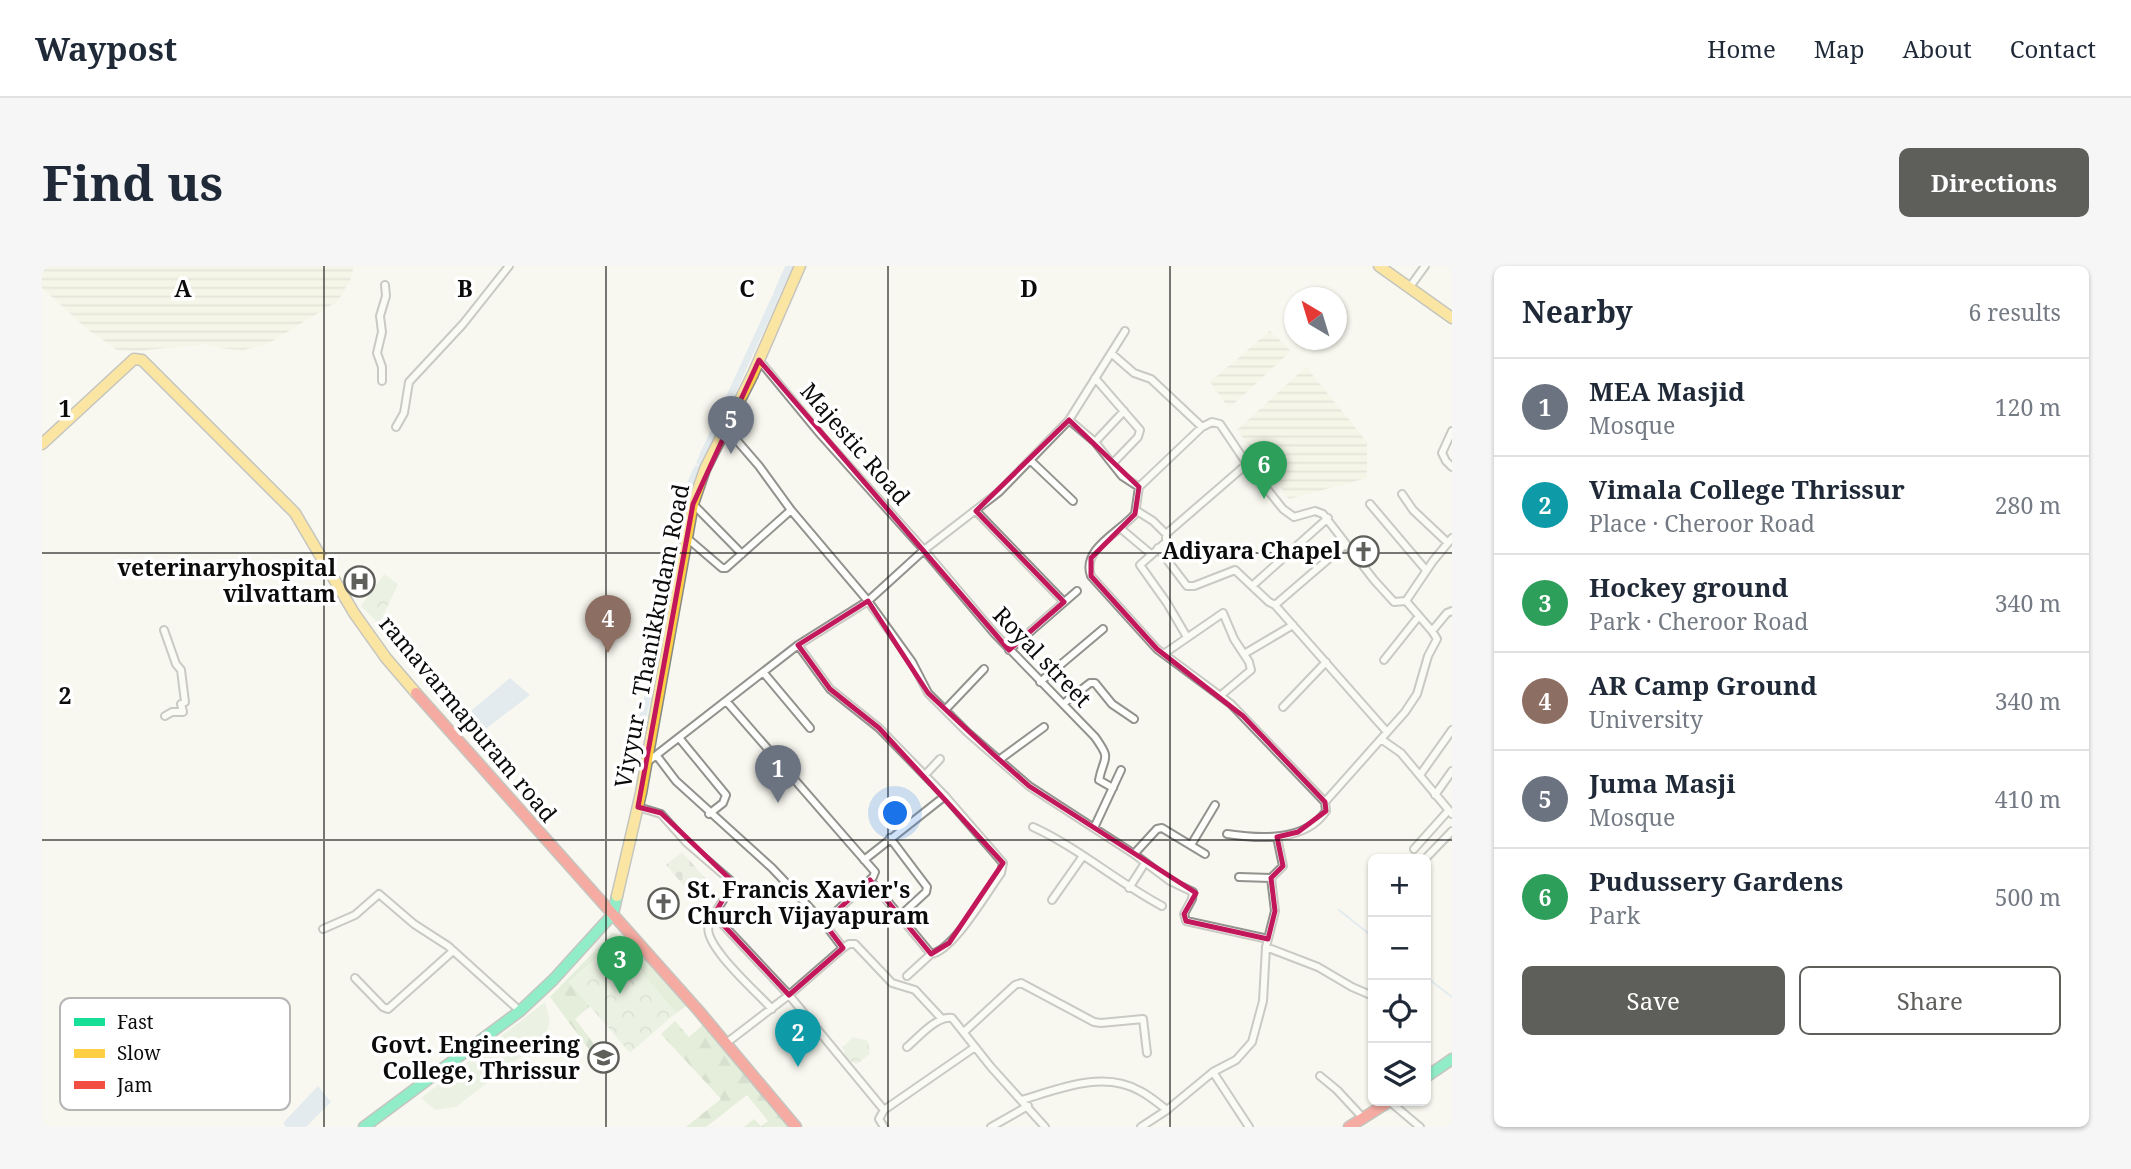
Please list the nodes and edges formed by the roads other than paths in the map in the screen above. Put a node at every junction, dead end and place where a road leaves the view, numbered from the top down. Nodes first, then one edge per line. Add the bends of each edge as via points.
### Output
1 (509, 266) edge
2 (800, 266) edge
3 (1379, 266) edge
4 (1424, 266) edge
5 (385, 285) dead end
6 (1409, 288) junction
7 (1452, 318) edge
8 (1125, 331) dead end
9 (1111, 353) junction
10 (760, 360) junction
11 (1095, 378) junction
12 (382, 381) dead end
13 (1124, 411) junction
14 (1069, 420) junction
15 (396, 427) dead end
16 (1202, 427) junction
17 (727, 429) junction
18 (1452, 431) edge
19 (1095, 442) junction
20 (42, 444) edge
21 (1030, 460) junction
22 (1113, 463) junction
23 (1247, 464) junction
24 (1452, 467) edge
25 (1139, 487) junction
26 (1402, 494) dead end
27 (1073, 500) dead end
28 (693, 504) junction
29 (1370, 504) dead end
30 (791, 510) junction
31 (976, 510) junction
32 (1137, 511) junction
33 (1328, 518) junction
34 (1120, 528) junction
35 (1167, 534) junction
36 (687, 538) junction
37 (1450, 540) edge
38 (1346, 544) junction
39 (1158, 548) junction
40 (924, 551) junction
41 (742, 554) junction
42 (1151, 554) junction
43 (1426, 570) junction
44 (1252, 586) junction
45 (1077, 592) dead end
46 (868, 601) junction
47 (1406, 601) junction
48 (1064, 602) junction
49 (1275, 605) junction
50 (1452, 611) edge
51 (1419, 616) junction
52 (1293, 625) junction
53 (1103, 629) dead end
54 (164, 630) dead end
55 (1432, 631) junction
56 (1186, 637) junction
57 (799, 645) junction
58 (1009, 650) junction
59 (1165, 653) junction
60 (1244, 654) junction
61 (1384, 660) dead end
62 (1326, 662) junction
63 (984, 669) dead end
64 (763, 672) junction
65 (1040, 682) junction
66 (1220, 696) junction
67 (727, 702) junction
68 (1063, 704) junction
69 (1283, 707) dead end
70 (945, 710) junction
71 (165, 716) dead end
72 (1134, 719) dead end
73 (1044, 727) dead end
74 (810, 728) dead end
75 (1452, 730) edge
76 (1387, 732) junction
77 (1381, 738) junction
78 (680, 739) junction
79 (657, 756) junction
80 (940, 759) dead end
81 (999, 760) junction
82 (646, 764) junction
83 (1121, 770) dead end
84 (1452, 771) edge
85 (925, 775) junction
86 (1420, 775) junction
87 (1112, 788) junction
88 (1435, 795) junction
89 (945, 796) junction
90 (1325, 802) junction
91 (1215, 805) dead end
92 (638, 807) junction
93 (1450, 813) edge
94 (709, 814) junction
95 (1033, 827) dead end
96 (1094, 828) junction
97 (1452, 831) edge
98 (1227, 834) dead end
99 (1277, 837) junction
100 (890, 838) junction
101 (1191, 845) junction
102 (1414, 849) dead end
103 (1133, 854) junction
104 (1205, 854) dead end
105 (1430, 854) edge
106 (1083, 856) junction
107 (864, 860) junction
108 (1145, 863) junction
109 (1239, 877) dead end
110 (1271, 878) junction
111 (870, 880) junction
112 (1129, 888) junction
113 (1052, 900) dead end
114 (1162, 906) dead end
115 (613, 914) junction
116 (715, 915) junction
117 (900, 916) junction
118 (824, 923) junction
119 (323, 929) dead end
120 (1267, 943) junction
121 (843, 948) junction
122 (453, 951) junction
123 (931, 954) junction
124 (908, 976) dead end
125 (355, 978) dead end
126 (1368, 994) edge
127 (789, 995) junction
128 (772, 1009) junction
129 (520, 1011) junction
130 (942, 1019) junction
131 (964, 1032) junction
132 (726, 1044) junction
133 (907, 1047) dead end
134 (975, 1047) junction
135 (1147, 1053) dead end
136 (1452, 1059) edge
137 (1213, 1072) junction
138 (1431, 1072) edge
139 (1320, 1076) dead end
140 (1022, 1100) junction
141 (1028, 1106) junction
142 (1382, 1106) edge
143 (1396, 1106) edge
144 (884, 1110) junction
145 (1167, 1110) junction
146 (1363, 1118) junction
147 (364, 1127) edge
148 (796, 1127) edge
149 (884, 1127) edge
150 (991, 1127) edge
151 (1045, 1127) edge
152 (1141, 1127) edge
153 (1249, 1127) edge
154 (1349, 1127) edge
155 (1420, 1127) edge

1 - 15 street via 409,382 404,413
2 - 10 main road, Viyyur - Thanikkudam Road
3 - 6 main road
4 - 6 street
5 - 12 street via 380,316 383,332 377,353
6 - 7 main road
8 - 9 street
9 - 11 street
9 - 16 street via 1134,373 1151,379
10 - 17 main road, Viyyur - Thanikkudam Road
10 - 40 street, Majestic Road
11 - 13 street
11 - 14 street
13 - 19 street
13 - 22 street via 1140,433
14 - 19 street
14 - 21 street
16 - 23 street via 1220,424
16 - 25 street
17 - 28 main road, Viyyur - Thanikkudam Road via 705,469
17 - 30 street
18 - 24 street via 1442,453
19 - 22 street
20 - 115 main road, ramavarmapuram road via 134,359 142,360 295,513 339,589 393,666
21 - 27 street
21 - 31 street
22 - 25 street
23 - 33 street via 1289,514 1294,517 1315,511
23 - 35 street
25 - 32 street
26 - 37 street
28 - 36 main road, Viyyur - Thanikkudam Road
28 - 41 street
29 - 43 street
30 - 41 street
30 - 46 street
31 - 40 street
31 - 48 street
32 - 34 street
32 - 35 street
33 - 38 street
33 - 44 street
34 - 42 street
34 - 59 street via 1102,544 1088,568
35 - 39 street
36 - 41 street via 724,568
36 - 82 main road, Viyyur - Thanikkudam Road
37 - 43 street
38 - 47 street via 1394,602
38 - 49 street
39 - 42 street
39 - 44 street via 1187,586 1233,570
40 - 46 street
40 - 58 street, Royal street
42 - 56 street via 1141,567
43 - 47 street
44 - 49 street
45 - 48 street
46 - 57 street
46 - 70 street via 912,662 928,693
47 - 51 street
48 - 58 street
49 - 52 street
50 - 55 street
51 - 55 street
51 - 61 street
52 - 60 street
52 - 62 street
53 - 65 street
54 - 71 street via 181,670 185,702 181,704 183,712
55 - 76 street via 1437,639 1427,656 1417,694
56 - 59 street
56 - 60 street via 1223,613
57 - 64 street
57 - 85 street via 830,689 879,728
58 - 65 street, Royal street
59 - 66 street
60 - 66 street via 1250,672
62 - 69 street
62 - 76 street
63 - 70 street
64 - 67 street
64 - 74 street
65 - 68 street, Royal street
66 - 90 street
67 - 78 street
67 - 107 street
68 - 72 street via 1095,683 1109,701
68 - 87 street, Royal street via 1106,752 1099,780
70 - 81 street
73 - 81 street
75 - 86 street
76 - 77 street
77 - 86 street
77 - 90 street
78 - 79 street
78 - 94 street via 726,795
79 - 82 street
79 - 94 street
80 - 85 street
81 - 96 street via 1029,786
82 - 92 main road, Viyyur - Thanikkudam Road
83 - 87 street
84 - 88 street
85 - 89 street
86 - 88 street
87 - 96 street
88 - 93 street
89 - 100 street
89 - 123 street via 1003,863 1001,873 957,934
90 - 99 street via 1321,819
91 - 101 street
92 - 115 main road, Viyyur - Thanikkudam Road
92 - 116 street via 661,814 731,881
93 - 102 street
94 - 118 street
95 - 106 street
96 - 103 street
97 - 105 street
98 - 99 street
99 - 110 street via 1283,866
100 - 107 street
100 - 117 street via 927,887
101 - 103 street via 1162,828
101 - 104 street
103 - 108 street
106 - 112 street
106 - 113 street
107 - 111 street via 875,872
108 - 112 street
108 - 120 street via 1193,892 1184,914 1186,921
109 - 110 street
110 - 120 street via 1275,911
111 - 117 street
111 - 118 street
112 - 114 street
115 - 129 main road, Viyyur - Thanikkudam Road
115 - 132 main road, ramavarmapuram road
116 - 127 street
116 - 128 street via 707,929 713,946
117 - 123 street
118 - 121 street
119 - 122 street via 355,915 379,894
120 - 126 street
120 - 137 street via 1266,985 1252,1042 1236,1060
121 - 127 street
121 - 130 street via 855,944 892,983 915,990
122 - 125 street via 388,1009
122 - 129 street
123 - 124 street
127 - 128 street
127 - 144 street
128 - 132 street
129 - 147 main road, Viyyur - Thanikkudam Road
130 - 131 street via 952,1018
130 - 133 street
131 - 134 street
131 - 135 street via 1021,983 1094,1022 1143,1019
132 - 148 main road, ramavarmapuram road
134 - 140 street
134 - 144 street
136 - 138 main road
137 - 145 street
137 - 153 street
139 - 146 street
140 - 141 street
140 - 145 street via 1094,1081 1115,1082 1139,1090
141 - 150 street
141 - 151 street
142 - 146 main road
143 - 155 street
144 - 149 street via 879,1119
145 - 152 street
146 - 154 main road

